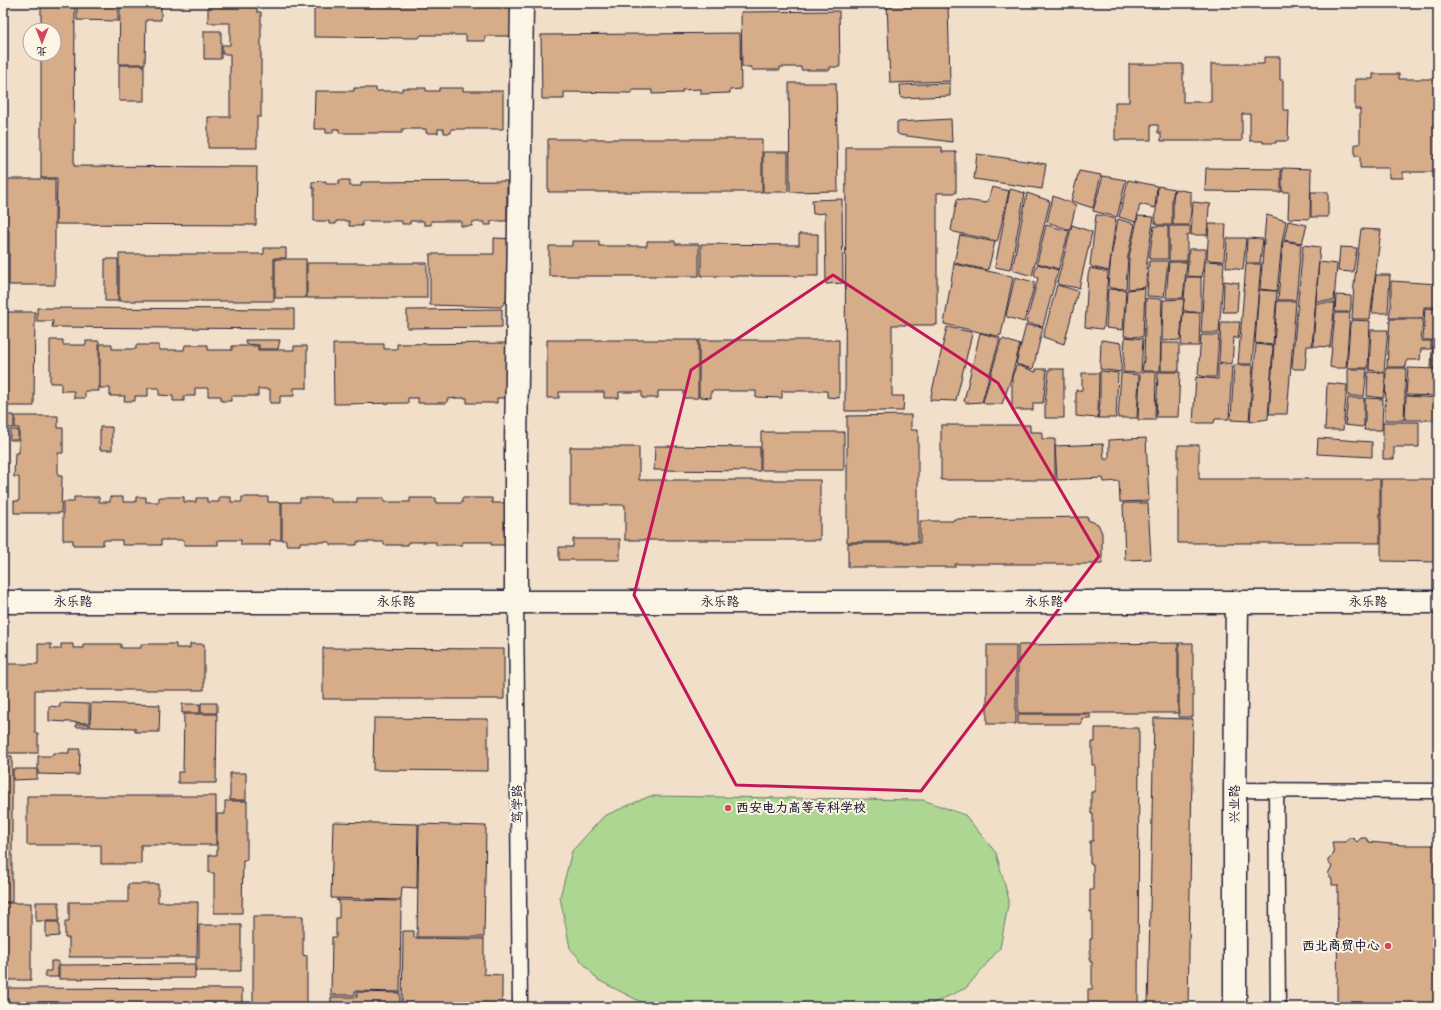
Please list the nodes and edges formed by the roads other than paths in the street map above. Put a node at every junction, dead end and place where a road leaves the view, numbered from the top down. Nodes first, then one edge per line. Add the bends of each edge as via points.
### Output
1 (522, 3) edge
2 (3, 602) edge
3 (516, 602) junction
4 (1237, 602) junction
5 (1438, 602) edge
6 (1235, 790) junction
7 (1276, 790) junction
8 (1438, 791) edge
9 (520, 1007) edge
10 (1235, 1007) edge
11 (1278, 1007) edge

1 - 3 street
2 - 3 street, 永乐路
3 - 4 street, 永乐路
3 - 9 lane, 笃学路
4 - 5 street, 永乐路
4 - 6 street, 兴业路
6 - 7 lane
6 - 10 street, 兴业路
7 - 8 lane
7 - 11 lane

